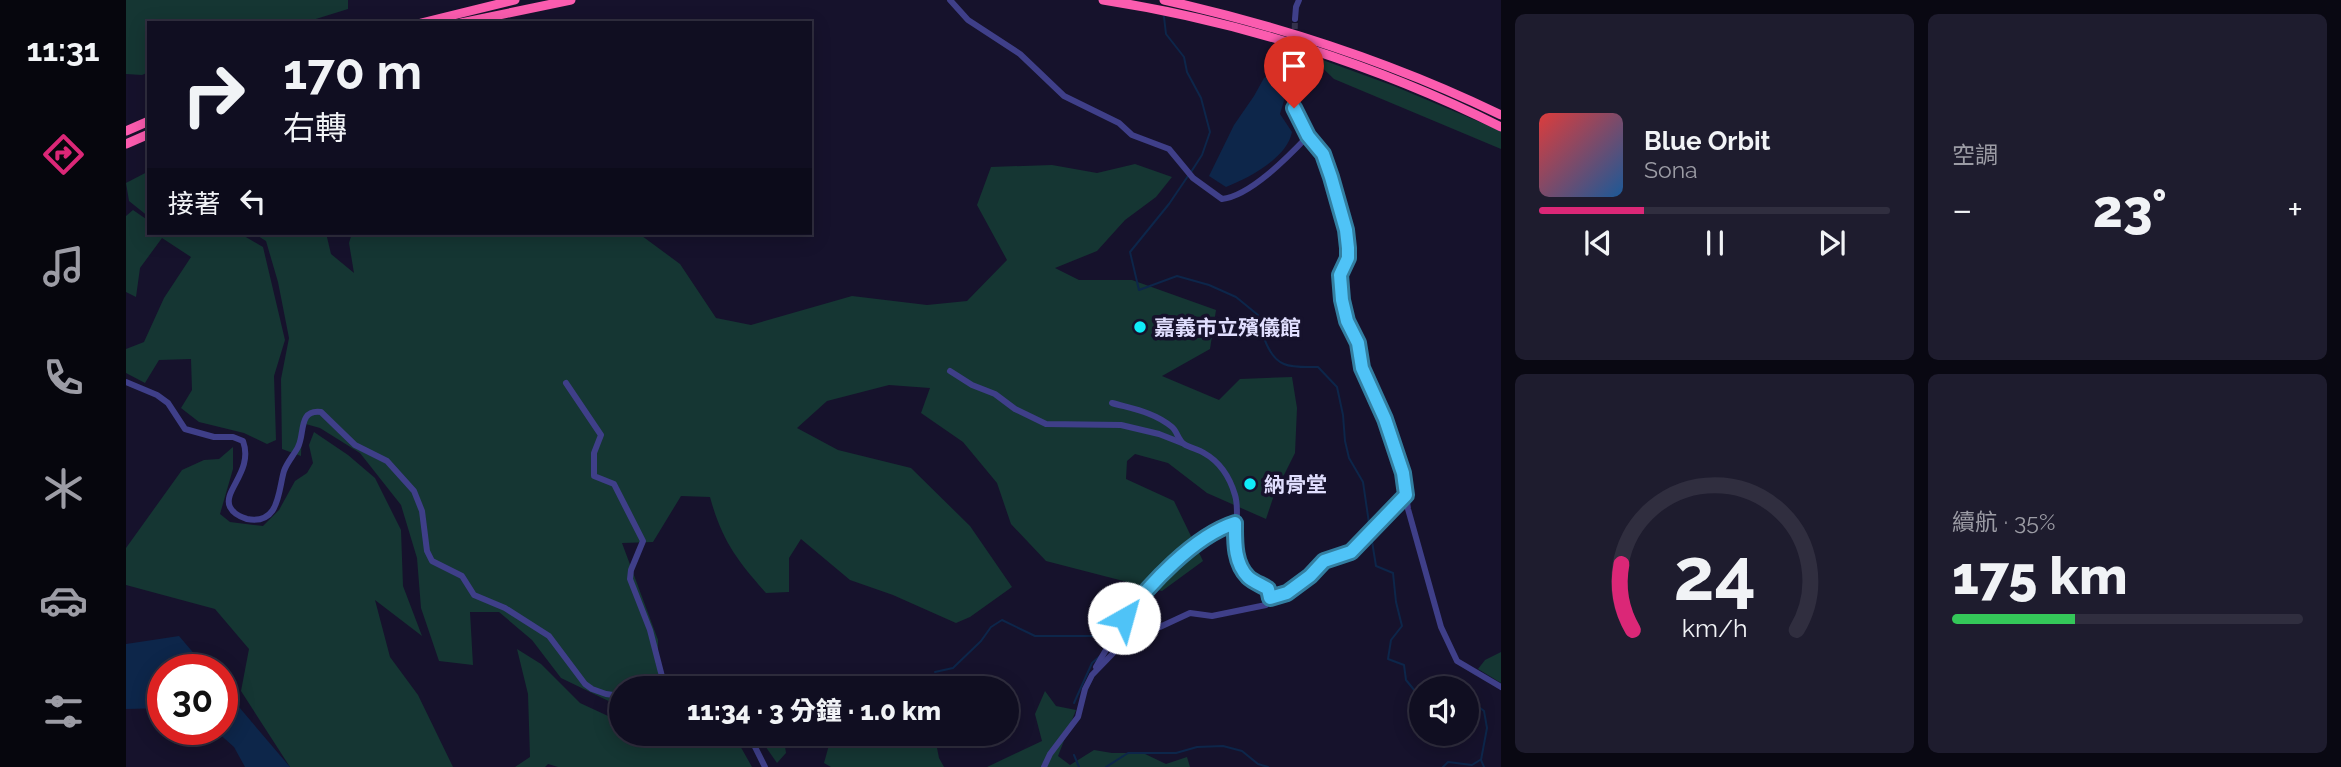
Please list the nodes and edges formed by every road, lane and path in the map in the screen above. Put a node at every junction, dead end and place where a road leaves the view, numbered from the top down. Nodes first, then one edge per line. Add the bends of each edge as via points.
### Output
1 (515, 0) edge
2 (571, 0) edge
3 (950, 0) edge
4 (1102, 0) edge
5 (1164, 0) edge
6 (1299, 0) edge
7 (1295, 19) tunnel mouth
8 (429, 21) edge
9 (471, 21) edge
10 (1294, 56) tunnel mouth
11 (1501, 115) edge
12 (147, 122) edge
13 (1501, 127) edge
14 (126, 131) edge
15 (147, 135) edge
16 (1308, 136) junction
17 (126, 144) edge
18 (950, 371) dead end
19 (126, 382) edge
20 (566, 383) dead end
21 (1112, 403) dead end
22 (1182, 443) junction
23 (1406, 495) junction
24 (1235, 523) junction
25 (1270, 598) junction
26 (1092, 675) junction
27 (663, 676) edge
28 (1501, 687) edge
29 (609, 694) edge
30 (754, 746) edge
31 (765, 767) edge
32 (1044, 767) edge

1 - 8 highway
2 - 9 highway
3 - 16 street via 968,20 1020,54 1064,96 1119,122 1132,135 1169,149 1193,178 1222,199 1244,192
4 - 13 highway via 1225,25 1337,58
5 - 11 highway via 1327,45
6 - 7 street
10 - 16 street via 1294,108
12 - 14 highway
15 - 17 highway
16 - 23 street via 1323,154 1346,230 1348,258 1340,275 1342,300 1362,368 1396,451
18 - 22 street via 1046,424 1121,425
19 - 29 street via 168,403 185,429 243,441 244,468 228,501 235,514 249,519 265,517 273,510 285,470 300,445 303,422 314,411 321,412 355,445 387,461 414,491 432,561 462,576 474,596 505,608 549,636 585,684
20 - 27 street via 600,435 594,476 614,484 643,541 630,579
21 - 22 street via 1158,416 1175,429
22 - 24 street via 1220,464 1236,496
23 - 25 street via 1351,552 1324,561 1287,593
23 - 28 street via 1450,649 1466,668
24 - 25 street via 1235,547 1243,570 1250,580 1268,589
24 - 26 street via 1185,554 1153,584 1124,618
25 - 26 street via 1266,605 1221,615 1190,613 1121,645
26 - 32 street via 1078,717
30 - 31 street

